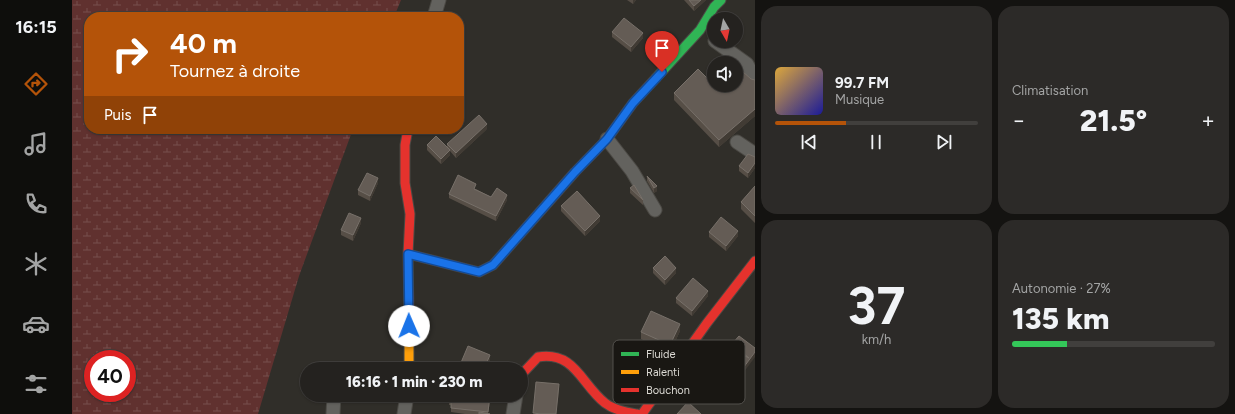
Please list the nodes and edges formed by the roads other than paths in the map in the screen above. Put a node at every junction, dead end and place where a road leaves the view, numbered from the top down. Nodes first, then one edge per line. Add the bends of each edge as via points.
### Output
1 (439, 0) edge
2 (716, 2) edge
3 (435, 12) edge
4 (700, 30) junction
5 (707, 36) edge
6 (724, 48) edge
7 (755, 80) edge
8 (407, 134) edge
9 (607, 139) junction
10 (737, 142) dead end
11 (755, 154) edge
12 (655, 210) dead end
13 (408, 254) junction
14 (755, 261) edge
15 (695, 340) edge
16 (409, 362) edge
17 (528, 368) edge
18 (334, 402) edge
19 (406, 402) edge
20 (515, 402) edge
21 (649, 404) edge
22 (333, 414) edge
23 (404, 414) edge
24 (513, 414) edge
25 (637, 414) edge
26 (642, 414) edge

1 - 3 street
2 - 4 street
4 - 5 street
4 - 9 street via 633,103
6 - 7 street via 747,64
8 - 13 street via 405,183 410,214
9 - 12 street via 632,171
9 - 13 street via 493,265 484,271 474,271
10 - 11 street
13 - 16 street
14 - 15 street
17 - 25 street via 538,357 557,356 571,365 606,404 622,412
18 - 22 street
19 - 23 street
20 - 24 street
21 - 26 street

